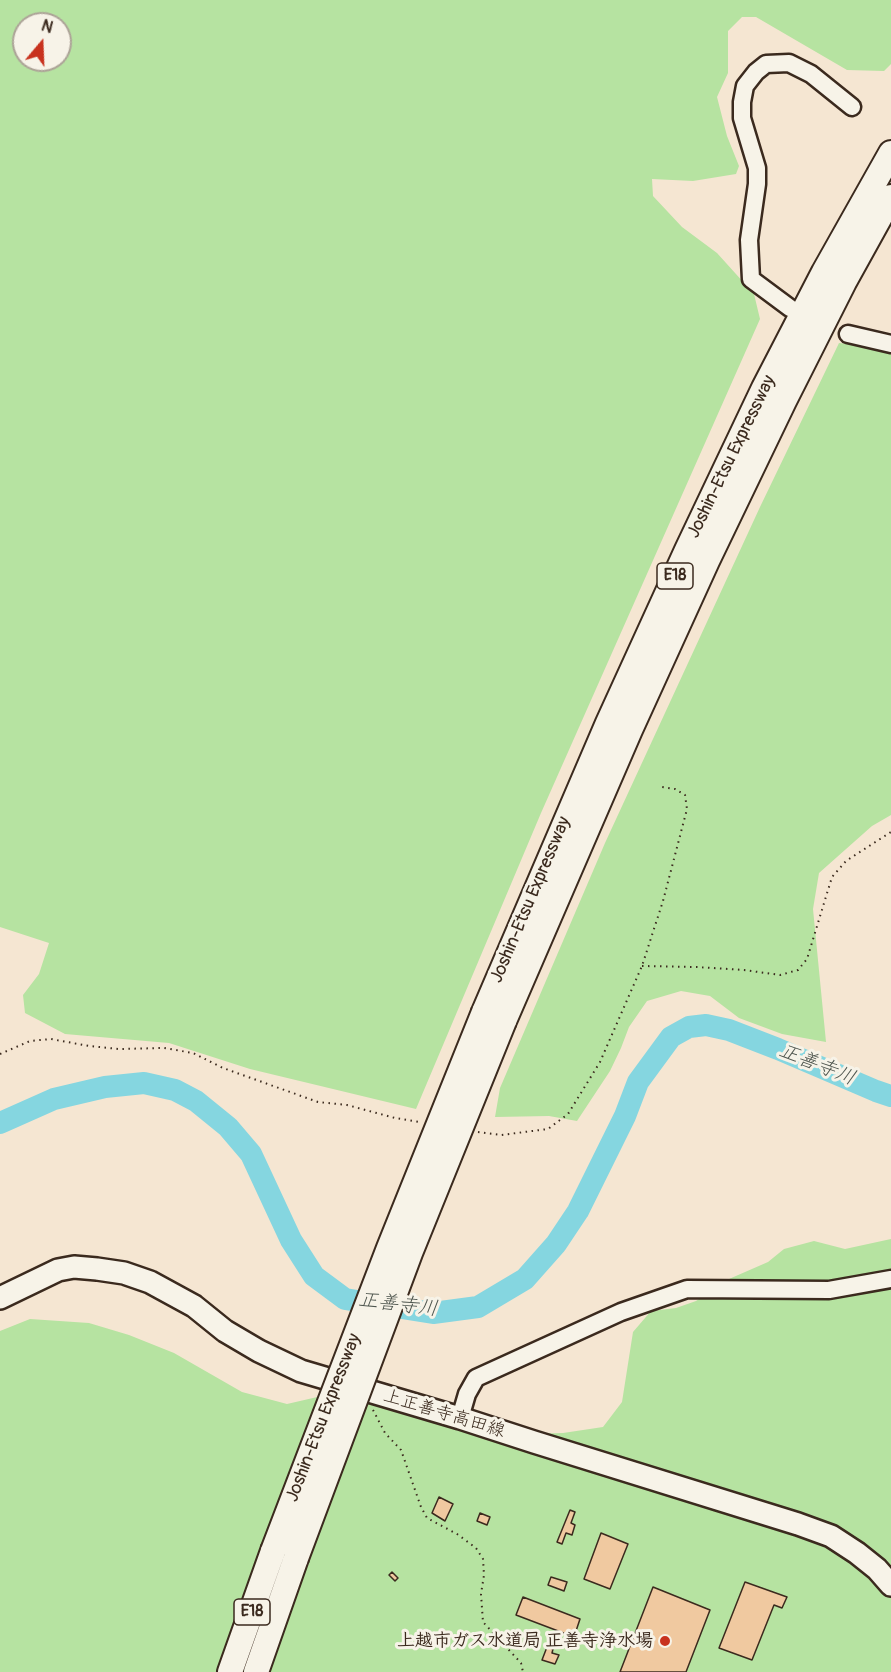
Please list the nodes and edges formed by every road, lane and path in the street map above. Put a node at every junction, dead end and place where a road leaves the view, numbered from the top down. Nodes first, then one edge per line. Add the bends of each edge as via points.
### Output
1 (852, 107) dead end
2 (891, 153) edge
3 (891, 197) edge
4 (790, 308) dead end
5 (848, 334) dead end
6 (891, 344) edge
7 (662, 787) dead end
8 (891, 832) edge
9 (642, 966) junction
10 (494, 1016) junction
11 (0, 1054) edge
12 (418, 1122) dead end
13 (477, 1131) dead end
14 (891, 1278) edge
15 (0, 1298) edge
16 (376, 1393) junction
17 (460, 1418) junction
18 (284, 1555) junction
19 (891, 1585) edge
20 (230, 1672) edge
21 (256, 1672) edge
22 (523, 1672) edge

1 - 4 street via 811,74 789,63 766,64 745,86 742,118 757,168 749,240 751,279
2 - 10 highway, Joshin-Etsu Expressway / E18 via 824,272 697,528 603,733
3 - 10 highway, Joshin-Etsu Expressway / E18 via 783,401
5 - 6 street
7 - 9 path via 685,795 687,809
8 - 9 path via 846,861 832,877 807,959 798,970 780,975
9 - 13 path via 600,1062 568,1114 548,1129 501,1135
10 - 18 highway, Joshin-Etsu Expressway / E18, bridge via 389,1248
11 - 12 path via 30,1041 51,1039 99,1047 164,1048 193,1053 223,1068 318,1102
14 - 17 street via 829,1290 687,1288 621,1312 476,1378
15 - 16 main road, 上正善寺高田線 via 57,1270 74,1267 124,1273 171,1293 225,1331 301,1371
16 - 17 main road, 上正善寺高田線
16 - 22 path via 373,1410 385,1433 401,1450 428,1518 476,1548 483,1559 483,1622 521,1663
17 - 19 main road, 上正善寺高田線 via 831,1536 877,1569
18 - 20 highway, Joshin-Etsu Expressway / E18
18 - 21 highway, Joshin-Etsu Expressway / E18

